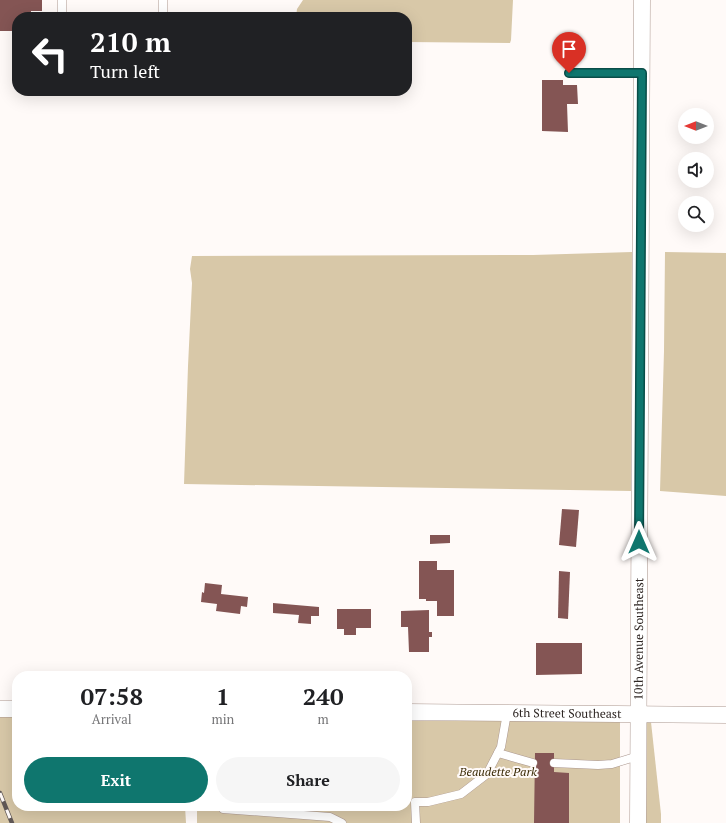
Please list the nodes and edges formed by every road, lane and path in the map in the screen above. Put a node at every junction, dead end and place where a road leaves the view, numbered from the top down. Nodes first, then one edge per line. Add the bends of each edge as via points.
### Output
1 (62, 0) edge
2 (163, 0) edge
3 (642, 0) edge
4 (62, 12) edge
5 (163, 12) edge
6 (569, 73) dead end
7 (642, 73) junction
8 (0, 708) edge
9 (12, 709) edge
10 (412, 712) edge
11 (507, 713) junction
12 (638, 714) junction
13 (726, 715) edge
14 (498, 753) junction
15 (638, 756) junction
16 (533, 763) dead end
17 (554, 763) dead end
18 (412, 801) edge
19 (415, 802) junction
20 (250, 811) edge
21 (342, 823) edge
22 (416, 823) edge
23 (638, 823) edge

1 - 4 lane
2 - 5 lane
3 - 7 street, 10th Avenue Southeast
6 - 7 lane
7 - 12 street, 10th Avenue Southeast
8 - 9 street
10 - 11 street, 6th Street Southeast
11 - 12 street, 6th Street Southeast
11 - 14 lane via 502,747
12 - 13 street, 6th Street Southeast
12 - 15 street, 10th Avenue Southeast
14 - 16 lane
14 - 19 lane via 487,774 461,794 428,802
15 - 17 lane via 612,764
15 - 23 street, 10th Avenue Southeast
18 - 19 lane
19 - 22 lane
20 - 21 lane via 330,817

